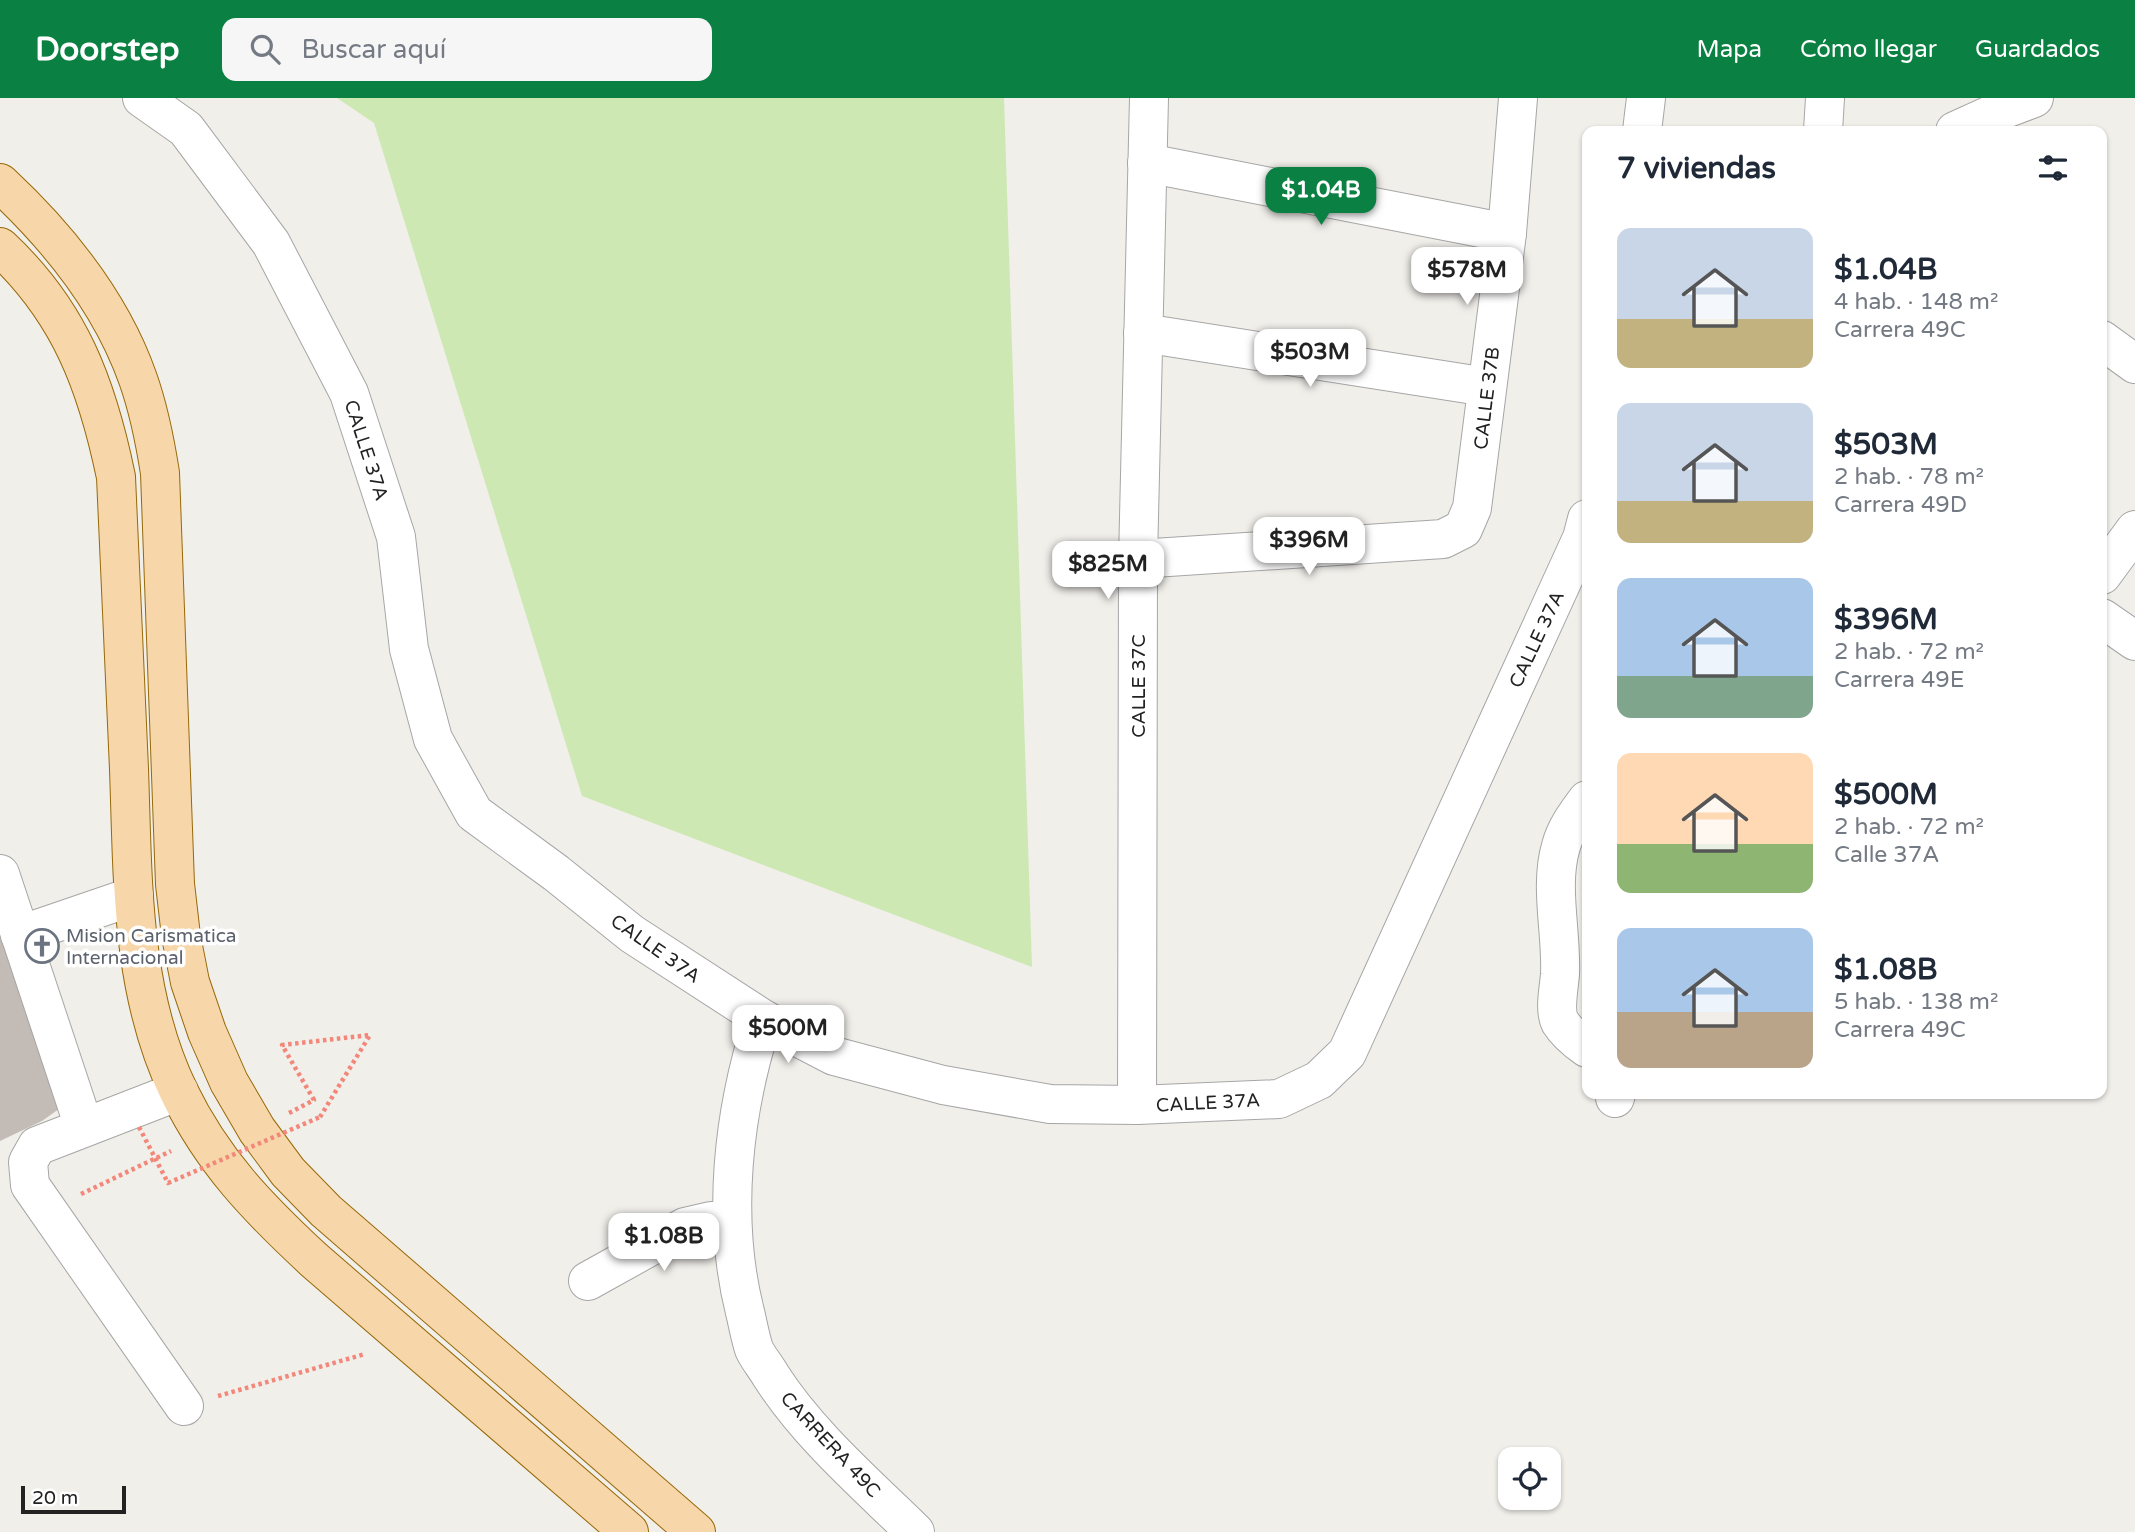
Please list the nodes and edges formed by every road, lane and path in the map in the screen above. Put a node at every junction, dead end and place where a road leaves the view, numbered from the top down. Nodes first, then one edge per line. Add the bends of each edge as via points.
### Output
1 (142, 98) edge
2 (1149, 98) edge
3 (1518, 98) edge
4 (1646, 98) edge
5 (1825, 98) edge
6 (2034, 98) edge
7 (1643, 126) edge
8 (1823, 126) edge
9 (1966, 126) edge
10 (1147, 163) junction
11 (0, 183) edge
12 (1507, 233) junction
13 (0, 247) edge
14 (1143, 333) junction
15 (2107, 344) edge
16 (2135, 364) edge
17 (1487, 387) junction
18 (2135, 530) edge
19 (1582, 538) edge
20 (1138, 559) junction
21 (2107, 568) edge
22 (2107, 621) edge
23 (2135, 641) edge
24 (1582, 807) edge
25 (0, 874) edge
26 (134, 896) junction
27 (20, 935) junction
28 (763, 1019) junction
29 (1582, 1044) edge
30 (179, 1091) junction
31 (1137, 1105) junction
32 (83, 1127) junction
33 (257, 1130) junction
34 (127, 1132) dead end
35 (204, 1136) junction
36 (74, 1197) dead end
37 (731, 1223) junction
38 (588, 1281) dead end
39 (408, 1341) junction
40 (184, 1406) joint
41 (629, 1532) edge
42 (696, 1532) edge
43 (915, 1532) edge

1 - 28 street, CALLE 37A via 186,129 271,243 349,393 396,537 410,649 433,739 474,813 632,934
2 - 10 street, CALLE 37C
3 - 12 street, CALLE 37B
4 - 7 street
5 - 8 street
6 - 9 street
10 - 12 street
10 - 14 street, CALLE 37C
11 - 33 main road via 77,265 113,322 138,378 153,429 160,473 175,884 181,936 207,1032
12 - 17 street, CALLE 37B
13 - 26 main road via 40,292 71,338 106,426 116,477
14 - 17 street
14 - 20 street, CALLE 37C
15 - 16 street
17 - 20 street, CALLE 37B via 1472,508 1463,529 1443,539
18 - 21 street
19 - 31 street, CALLE 37A via 1347,1053 1319,1080 1279,1099
20 - 31 street, CALLE 37C
22 - 23 street
24 - 29 street via 1560,846 1556,868 1559,1020
25 - 27 street
26 - 27 street
26 - 30 main road via 150,1011
27 - 32 street
28 - 31 street, CALLE 37A via 834,1056 943,1085 1050,1104
28 - 37 street, CARRERA 49C via 749,1063 738,1125
30 - 32 street
30 - 35 main road
32 - 40 street via 37,1146 28,1162 30,1185
33 - 34 path, bridge via 314,1100 282,1045 370,1035 320,1117 168,1183 139,1127
33 - 42 main road via 288,1172 326,1210
35 - 36 path
35 - 39 main road via 266,1216
37 - 38 street via 711,1221 685,1227
37 - 43 street, CARRERA 49C via 737,1281 754,1349 789,1403
39 - 40 path
39 - 41 main road

